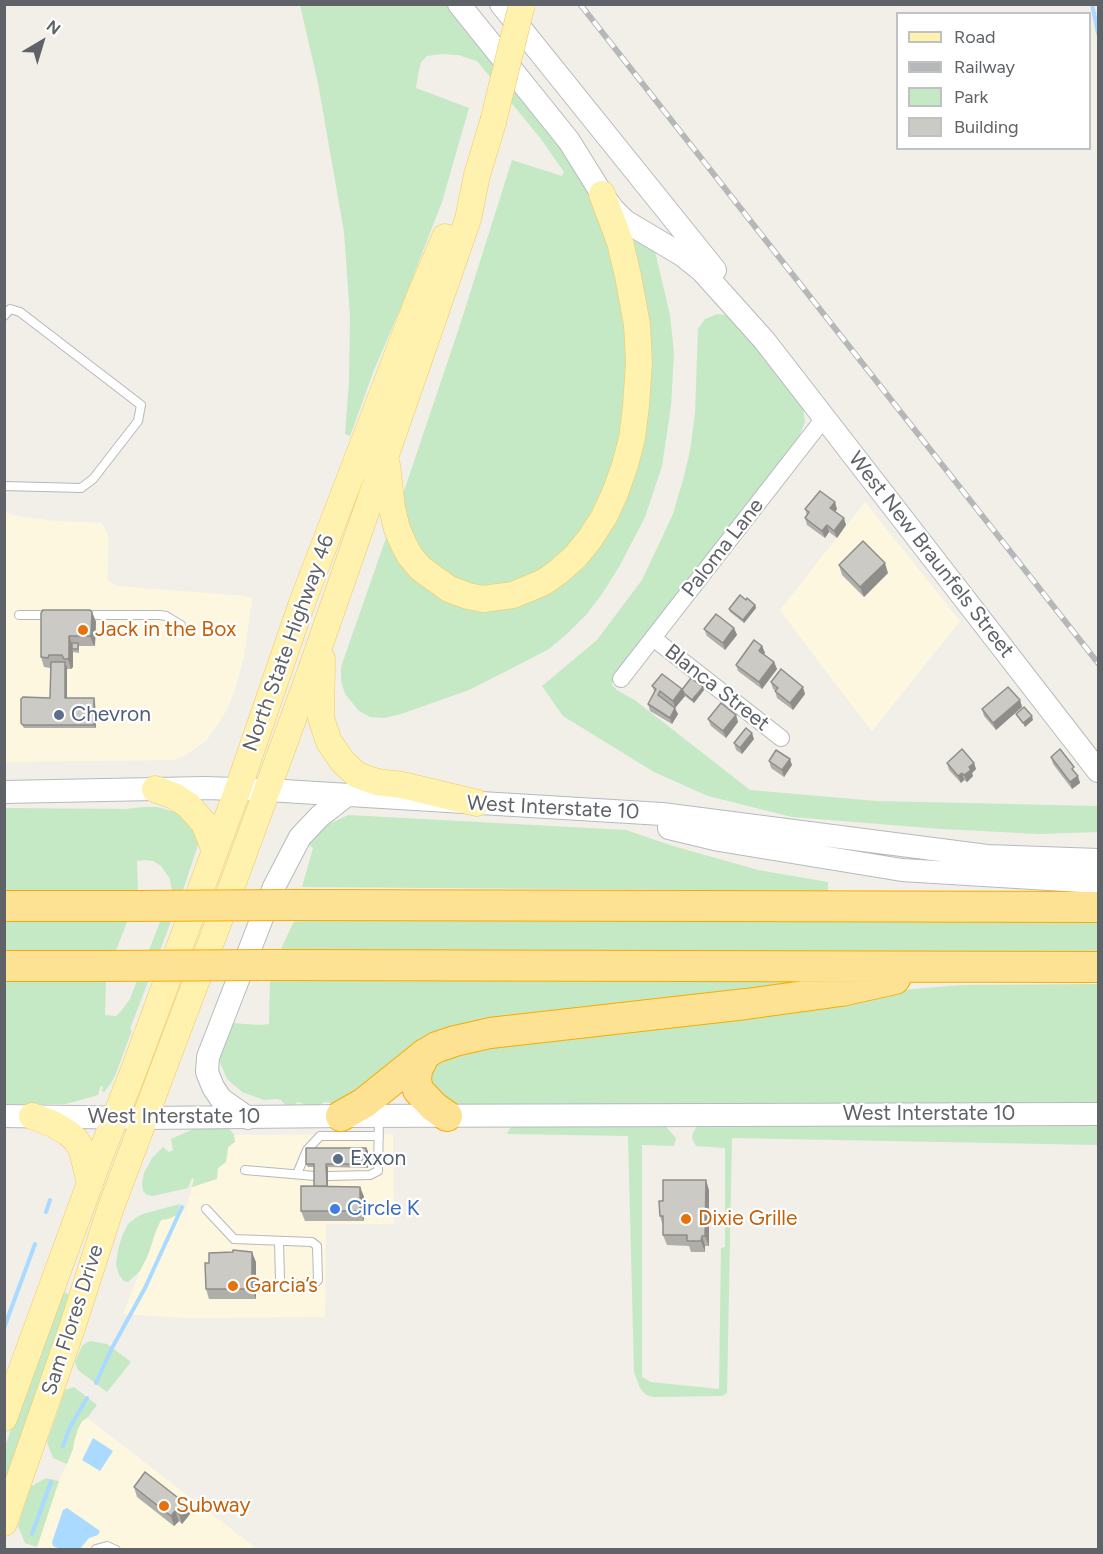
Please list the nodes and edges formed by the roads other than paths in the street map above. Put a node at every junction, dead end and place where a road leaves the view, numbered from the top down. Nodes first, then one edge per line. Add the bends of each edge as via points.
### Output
1 (459, 4) edge
2 (501, 4) edge
3 (522, 4) edge
4 (477, 175) junction
5 (602, 194) junction
6 (4, 316) edge
7 (764, 340) junction
8 (825, 417) junction
9 (386, 456) junction
10 (4, 486) edge
11 (19, 615) dead end
12 (54, 615) edge
13 (78, 615) edge
14 (181, 625) dead end
15 (653, 638) junction
16 (322, 641) junction
17 (621, 679) dead end
18 (781, 738) dead end
19 (1098, 771) edge
20 (155, 789) junction
21 (238, 789) junction
22 (267, 790) junction
23 (4, 792) edge
24 (347, 795) junction
25 (477, 803) junction
26 (594, 811) junction
27 (215, 851) junction
28 (1098, 861) edge
29 (1098, 882) edge
30 (4, 906) edge
31 (1098, 907) edge
32 (4, 966) edge
33 (953, 967) junction
34 (1098, 967) edge
35 (425, 1054) junction
36 (1098, 1114) edge
37 (4, 1116) edge
38 (32, 1116) junction
39 (447, 1116) junction
40 (116, 1118) junction
41 (145, 1118) junction
42 (248, 1118) junction
43 (334, 1122) junction
44 (379, 1126) junction
45 (245, 1170) dead end
46 (297, 1174) junction
47 (315, 1176) edge
48 (328, 1176) edge
49 (90, 1184) junction
50 (206, 1209) dead end
51 (279, 1241) junction
52 (4, 1418) edge
53 (4, 1523) edge
54 (94, 1549) edge
55 (102, 1550) edge
56 (116, 1550) edge

1 - 5 street, West New Braunfels Street via 569,141
2 - 7 street, West New Braunfels Street via 703,254
3 - 4 main road, North State Highway 46, bridge
4 - 9 main road, North State Highway 46 via 468,219
4 - 21 main road, North State Highway 46 via 417,304 302,603
5 - 7 street, West New Braunfels Street via 625,221 702,271
5 - 9 main road via 620,242 637,325 636,406 632,438 612,501 575,557 544,582 513,595 483,599 449,590 420,568 404,545 392,508
6 - 10 lane via 10,309 20,312 141,405 138,421 93,479 81,488
7 - 8 street, West New Braunfels Street
8 - 15 street, Paloma Lane
8 - 19 street, West New Braunfels Street
9 - 16 main road, North State Highway 46
11 - 12 lane
13 - 14 lane via 160,615
15 - 17 street, Paloma Lane
15 - 18 street, Blanca Street
16 - 22 main road, North State Highway 46
16 - 25 main road via 321,718 343,762 357,776
20 - 21 street, West Interstate 10
20 - 23 street, West Interstate 10
20 - 27 main road via 188,805 204,823
21 - 22 street, West Interstate 10
21 - 27 main road, North State Highway 46
22 - 24 street, West Interstate 10
22 - 41 main road, North State Highway 46
24 - 25 street, West Interstate 10
24 - 42 street via 300,837 274,887 208,1058 207,1072 213,1087 221,1099
25 - 26 street, West Interstate 10
26 - 28 street, West Interstate 10 via 662,814 987,856
26 - 29 street via 719,840 902,870
27 - 40 main road, North State Highway 46
30 - 31 highway, bridge
32 - 33 highway, bridge
33 - 34 highway
33 - 35 highway via 841,991 490,1034 455,1041
35 - 39 highway via 417,1070 418,1090
35 - 43 highway
36 - 39 street, West Interstate 10
37 - 38 street, West Interstate 10
38 - 40 street, West Interstate 10
38 - 49 main road via 53,1124 76,1140
39 - 44 street, West Interstate 10
40 - 41 street, West Interstate 10
40 - 49 main road, Sam Flores Drive
41 - 42 street, West Interstate 10
41 - 53 main road, Sam Flores Drive
42 - 43 street, West Interstate 10
43 - 44 street, West Interstate 10
43 - 46 lane via 307,1149
44 - 48 lane via 378,1170 370,1175
45 - 46 lane
46 - 47 lane
49 - 52 main road, Sam Flores Drive
50 - 51 lane via 234,1239
51 - 51 lane via 312,1242 317,1246 318,1280 314,1284 283,1285
54 - 55 lane
54 - 56 lane via 107,1546

